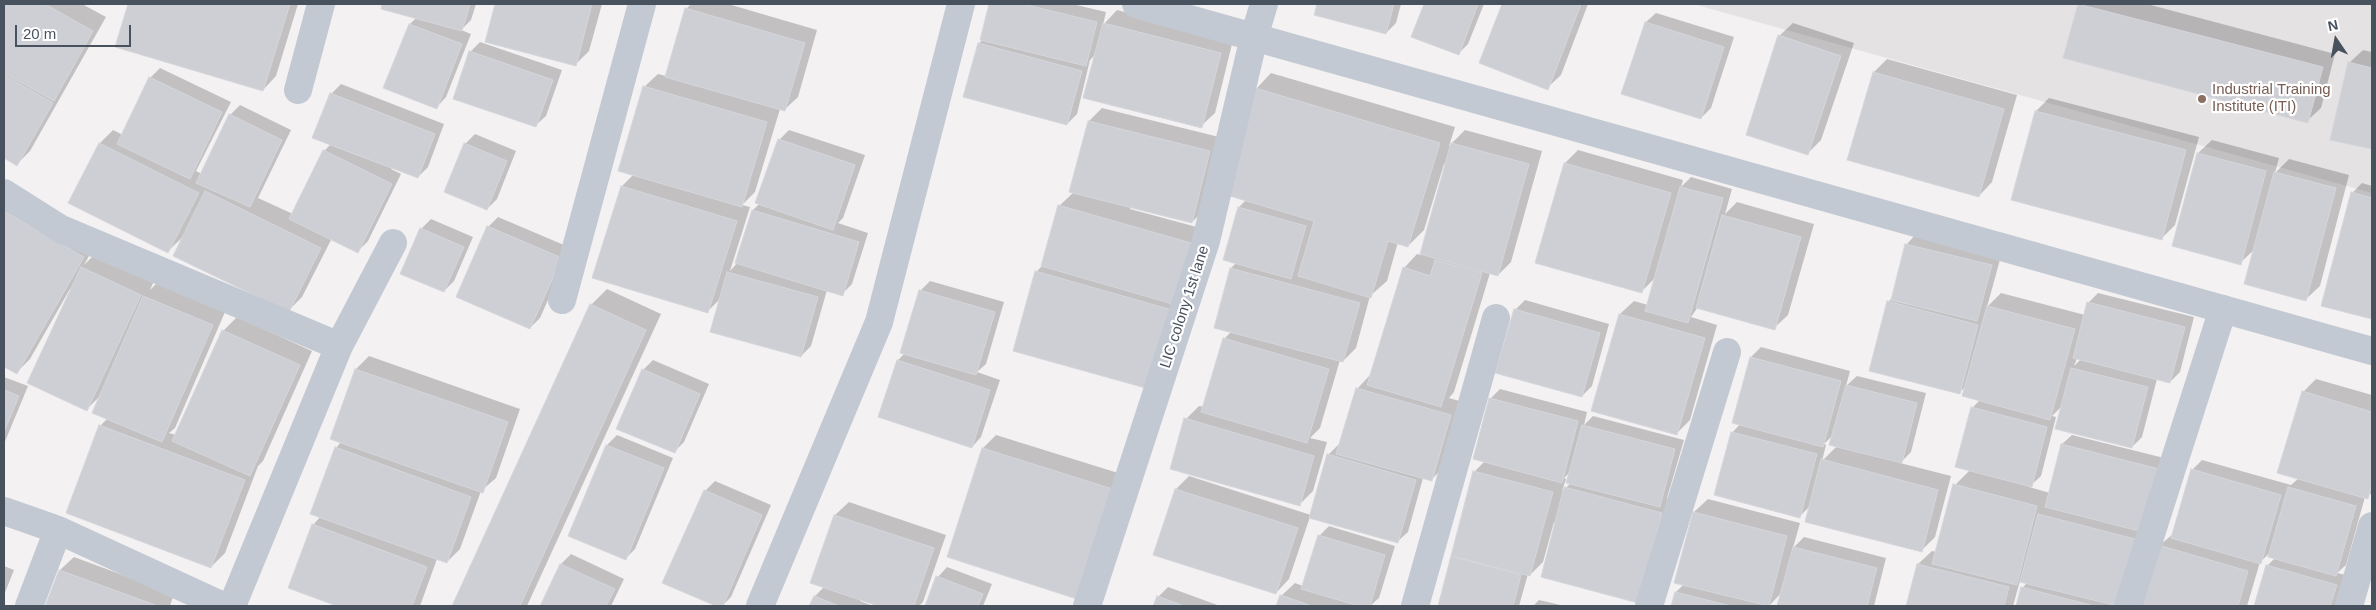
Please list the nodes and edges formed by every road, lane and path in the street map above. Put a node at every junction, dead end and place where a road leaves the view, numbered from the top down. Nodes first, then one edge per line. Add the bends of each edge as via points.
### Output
1 (321, 4) edge
2 (642, 4) edge
3 (962, 4) edge
4 (1136, 4) edge
5 (1264, 4) edge
6 (1254, 37) junction
7 (298, 90) dead end
8 (4, 193) edge
9 (393, 243) dead end
10 (562, 300) dead end
11 (2223, 308) junction
12 (1496, 318) dead end
13 (339, 346) junction
14 (2372, 351) edge
15 (1727, 352) dead end
16 (4, 511) edge
17 (2372, 526) edge
18 (58, 530) junction
19 (28, 606) edge
20 (223, 606) edge
21 (232, 606) edge
22 (760, 606) edge
23 (1087, 606) edge
24 (1415, 606) edge
25 (1649, 606) edge
26 (2128, 606) edge
27 (2349, 606) edge

1 - 7 street
2 - 10 street
3 - 22 street via 879,322
4 - 6 street
5 - 6 street, LIC colony 1st lane
6 - 11 street
6 - 23 street, LIC colony 1st lane via 1206,242
8 - 13 street via 61,228
9 - 13 street
11 - 14 street
11 - 26 street
12 - 24 street
13 - 21 street
15 - 25 street
16 - 18 street
17 - 27 street
18 - 19 street
18 - 20 street

